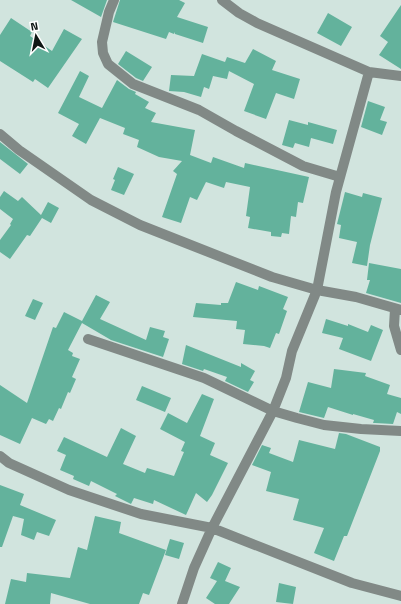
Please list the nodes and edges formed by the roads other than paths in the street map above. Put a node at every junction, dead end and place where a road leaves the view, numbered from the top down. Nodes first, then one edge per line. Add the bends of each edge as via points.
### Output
1 (114, 0) edge
2 (222, 0) edge
3 (369, 72) junction
4 (401, 76) edge
5 (0, 134) edge
6 (340, 177) junction
7 (317, 290) junction
8 (398, 310) edge
9 (88, 339) dead end
10 (401, 350) edge
11 (273, 411) junction
12 (399, 428) edge
13 (0, 456) edge
14 (212, 528) junction
15 (401, 596) edge
16 (182, 604) edge

1 - 6 street via 102,42 103,53 108,64 133,84 199,110 302,166
2 - 3 street via 256,23
3 - 4 street
3 - 6 street
5 - 7 street via 91,200 140,225 272,277
6 - 7 street
7 - 8 street via 356,297
7 - 11 street via 292,351 286,378
8 - 10 street via 394,326
9 - 11 street via 204,378
11 - 12 street via 324,425 361,429
11 - 14 street
13 - 14 street via 9,463 69,490 141,514
14 - 15 street via 352,583
14 - 16 street via 194,568

